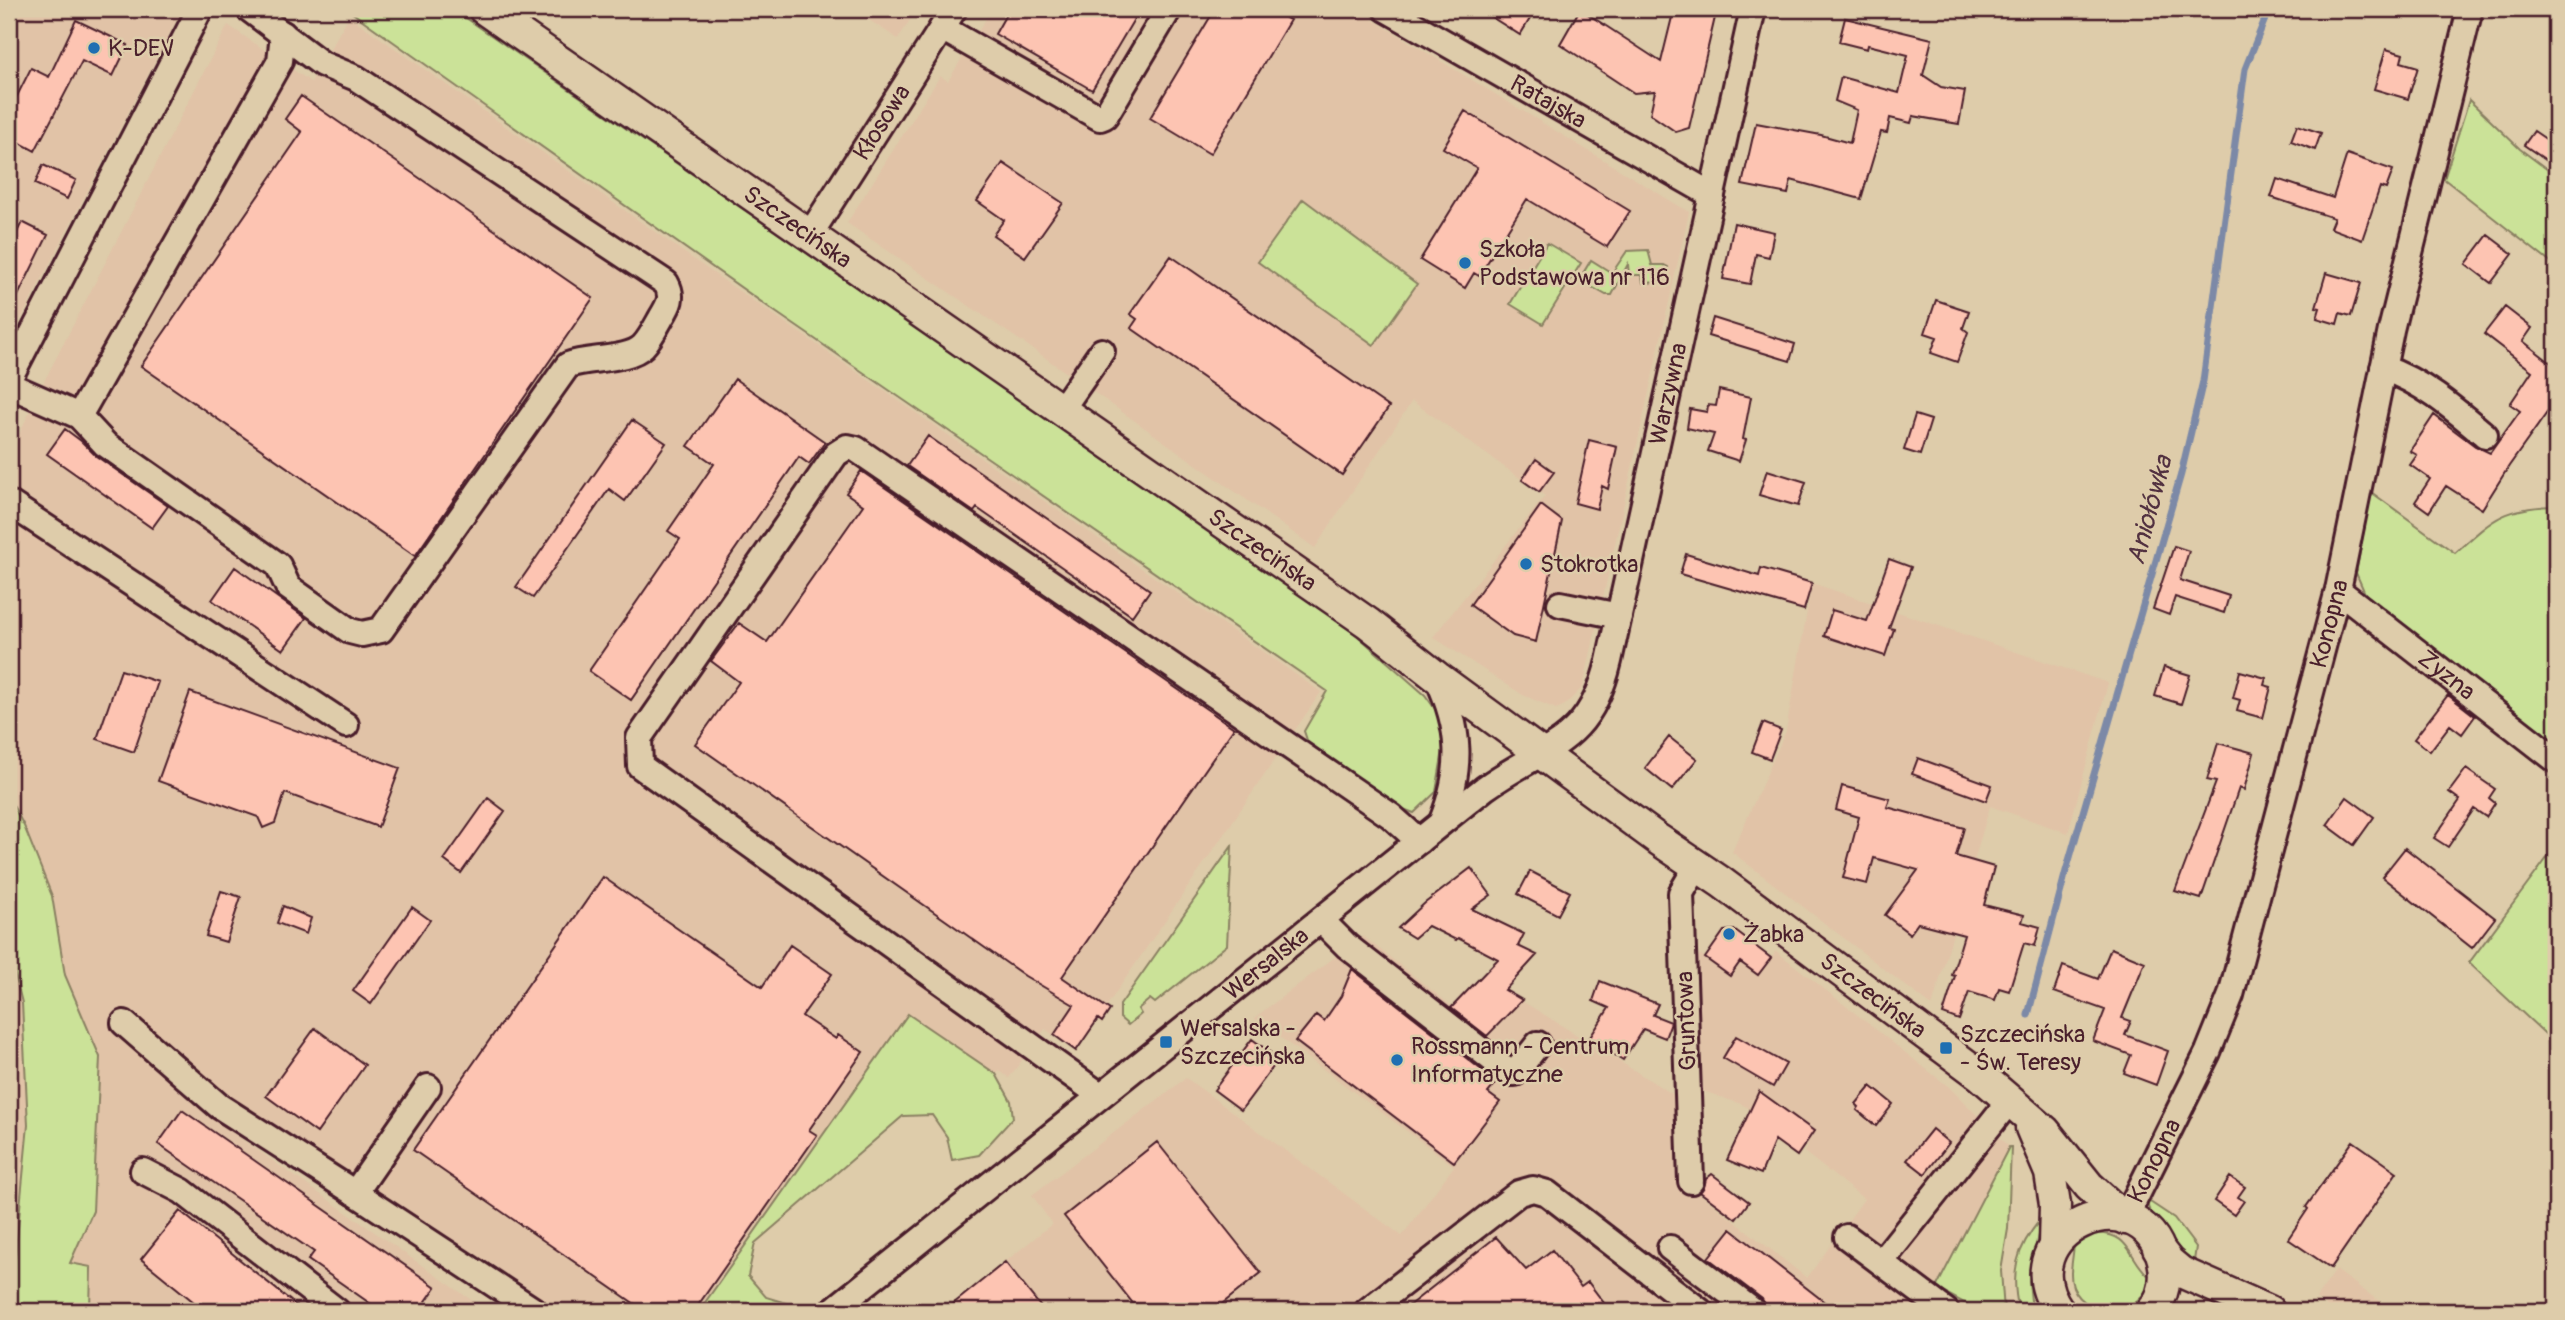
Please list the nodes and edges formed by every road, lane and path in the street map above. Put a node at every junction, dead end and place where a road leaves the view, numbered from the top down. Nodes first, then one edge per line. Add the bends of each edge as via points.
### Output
1 (200, 9) edge
2 (250, 9) edge
3 (484, 9) edge
4 (1169, 9) edge
5 (1386, 9) edge
6 (1753, 9) edge
7 (2470, 9) edge
8 (1418, 17) edge
9 (948, 18) edge
10 (283, 34) junction
11 (1712, 195) junction
12 (809, 236) junction
13 (1102, 351) dead end
14 (2384, 368) junction
15 (9, 379) edge
16 (9, 385) edge
17 (1060, 410) junction
18 (79, 416) junction
19 (2485, 435) dead end
20 (9, 503) edge
21 (2338, 590) junction
22 (1560, 604) dead end
23 (1619, 616) junction
24 (1437, 677) junction
25 (346, 726) dead end
26 (1542, 754) junction
27 (2556, 760) edge
28 (1442, 822) junction
29 (1409, 849) junction
30 (1697, 866) junction
31 (1321, 920) junction
32 (124, 1023) dead end
33 (1538, 1044) dead end
34 (428, 1087) dead end
35 (1100, 1095) junction
36 (2018, 1108) junction
37 (142, 1171) dead end
38 (1691, 1181) dead end
39 (355, 1193) junction
40 (2125, 1219) junction
41 (1847, 1237) dead end
42 (2054, 1245) junction
43 (1670, 1248) dead end
44 (2158, 1248) junction
45 (1881, 1262) junction
46 (2050, 1303) edge
47 (337, 1311) edge
48 (535, 1311) edge
49 (832, 1311) edge
50 (1367, 1311) edge
51 (1700, 1311) edge
52 (1753, 1311) edge
53 (1946, 1311) edge
54 (2152, 1311) edge
55 (2269, 1311) edge

1 - 15 street
2 - 10 street
3 - 12 main road, Szczecińska
4 - 9 street via 1100,118
5 - 8 street, Ratajska
6 - 11 street, Warzywna
7 - 14 street, Konopna
8 - 11 street, Ratajska
9 - 12 street, Kłosowa
10 - 18 street via 280,61
10 - 18 street via 322,64 356,78 666,283 671,303 642,348 624,356 568,365 381,631 350,631 288,587 278,565 105,444
11 - 23 street, Warzywna
12 - 17 main road, Szczecińska
13 - 17 street
14 - 19 street via 2445,401
14 - 21 street, Konopna
16 - 18 street
17 - 24 main road, Szczecińska via 1368,623
20 - 25 street
21 - 27 street, Żyzna
21 - 40 street, Konopna via 2231,995 2208,1052
22 - 23 street
23 - 26 street, Warzywna via 1596,702 1569,735
24 - 26 main road, Szczecińska
24 - 28 street via 1453,719 1458,758
26 - 28 street, Wersalska via 1497,779
26 - 30 main road, Szczecińska
28 - 29 street, Wersalska
29 - 31 street, Wersalska
29 - 35 street via 1391,816 856,450 847,447 836,454 639,738 640,766
30 - 36 main road, Szczecińska via 1946,1048
30 - 38 street, Gruntowa via 1681,893
31 - 33 street via 1347,946 1510,1073 1516,1073
31 - 35 street, Wersalska
32 - 39 street via 219,1106
34 - 39 street
35 - 49 street, Wersalska
36 - 40 main road, Szczecińska via 2053,1139 2095,1193
36 - 42 main road, Szczecińska via 2050,1173
36 - 45 street
37 - 47 street via 182,1191
39 - 48 street
40 - 42 main road via 2104,1215 2083,1220
40 - 44 main road, Szczecińska via 2143,1228
41 - 45 street
42 - 46 main road, Szczecińska via 2048,1262
43 - 52 street
44 - 54 main road via 2164,1283
44 - 55 main road via 2181,1272
45 - 53 street
50 - 51 street via 1519,1193 1533,1189 1547,1193

